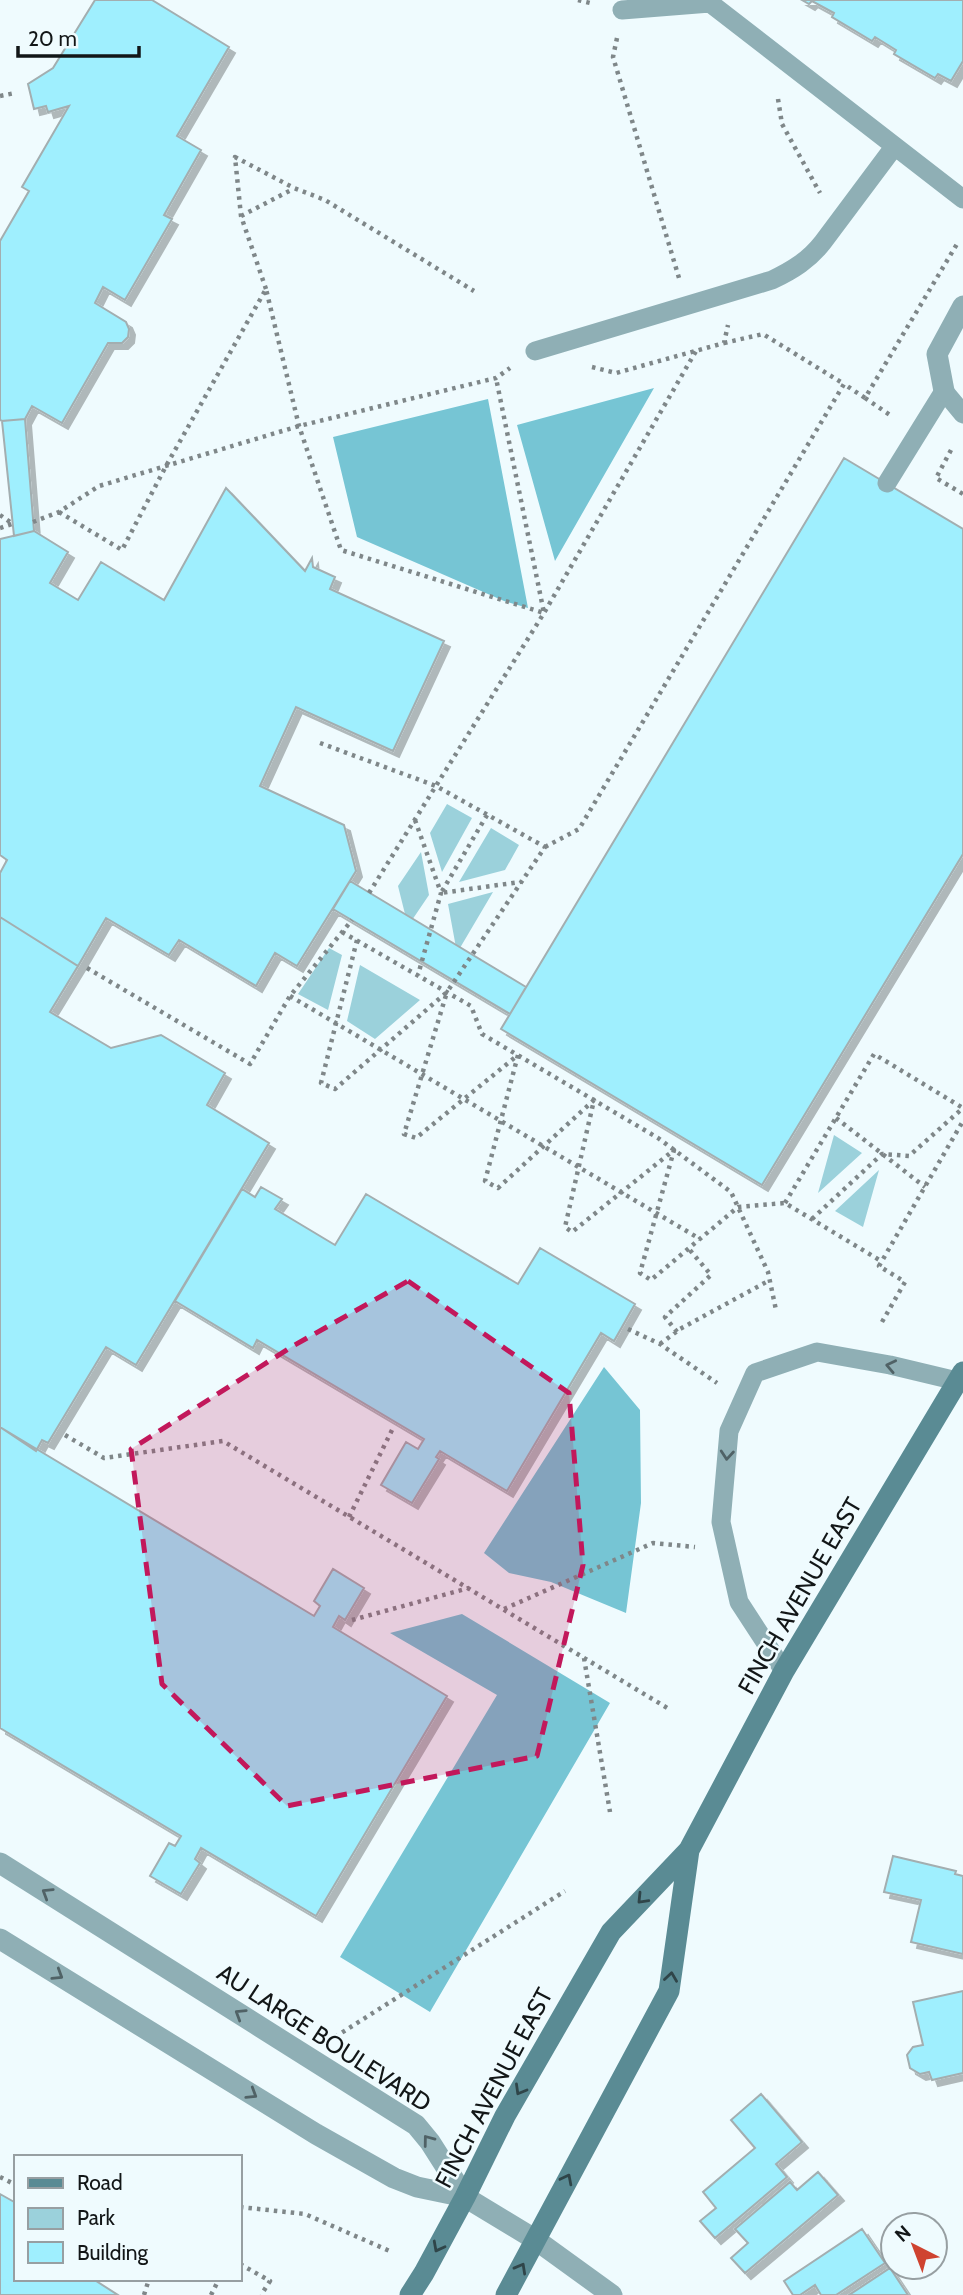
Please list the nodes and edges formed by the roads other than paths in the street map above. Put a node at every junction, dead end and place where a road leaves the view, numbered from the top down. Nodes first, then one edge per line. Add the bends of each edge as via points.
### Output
1 (622, 10) road end
2 (894, 147) junction
3 (963, 200) edge
4 (963, 306) edge
5 (536, 351) dead end
6 (944, 391) junction
7 (963, 414) edge
8 (887, 483) dead end
9 (960, 1377) edge
10 (784, 1671) junction
11 (689, 1850) junction
12 (0, 1863) edge
13 (0, 1939) edge
14 (465, 2197) junction
15 (536, 2240) junction
16 (410, 2295) edge
17 (506, 2295) edge
18 (612, 2295) edge

1 - 2 lane via 710,3
2 - 3 lane
2 - 5 lane via 812,256 772,280
4 - 6 street via 937,354
6 - 7 lane
6 - 8 lane
9 - 10 main road, FINCH AVENUE EAST
9 -> 10 lane via 817,1352 755,1373 729,1431 721,1522 739,1602
10 - 11 main road, FINCH AVENUE EAST
11 -> 14 main road, FINCH AVENUE EAST via 611,1932 505,2116
15 -> 11 main road, FINCH AVENUE EAST via 669,1991
14 -> 12 street, AU LARGE BOULEVARD via 416,2125
13 -> 14 street via 394,2178
14 - 15 street
14 -> 16 main road, FINCH AVENUE EAST
17 -> 15 main road, FINCH AVENUE EAST
15 - 18 street

